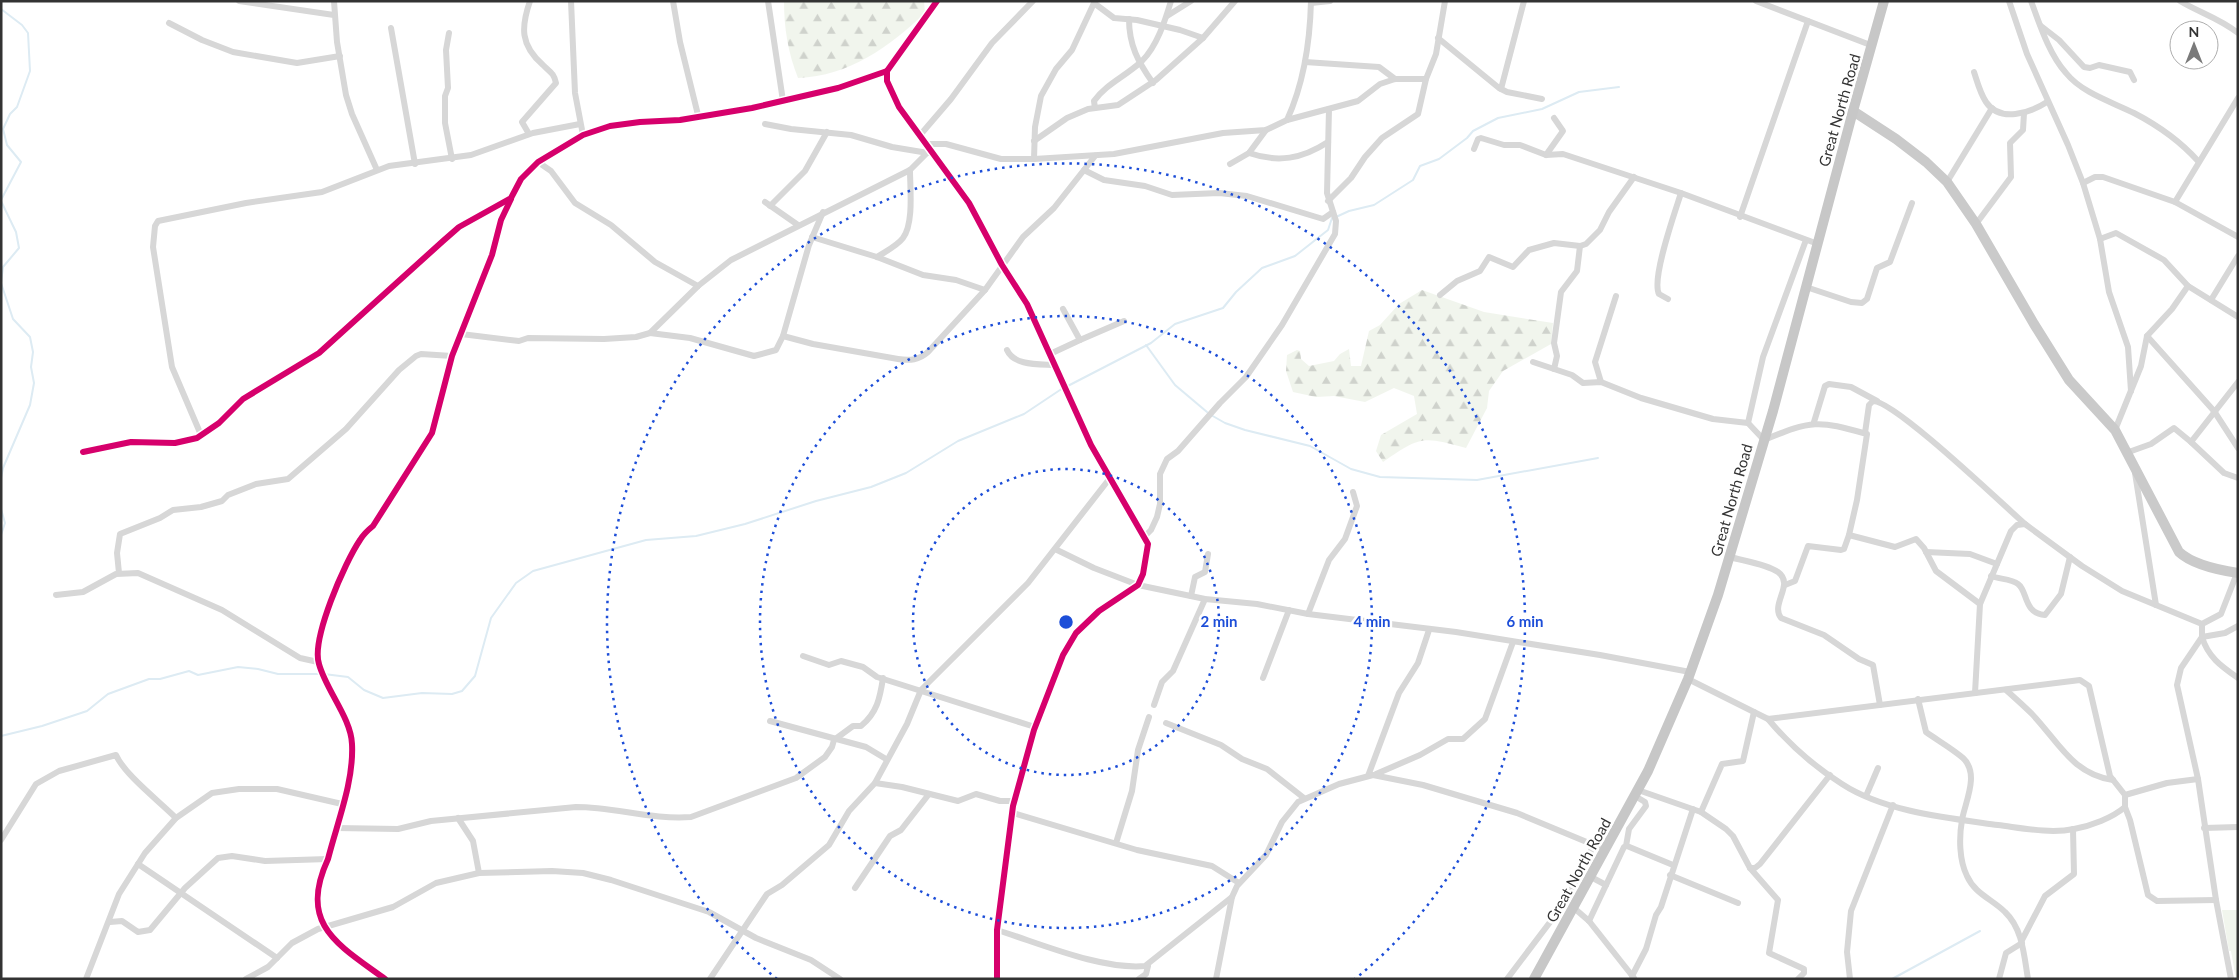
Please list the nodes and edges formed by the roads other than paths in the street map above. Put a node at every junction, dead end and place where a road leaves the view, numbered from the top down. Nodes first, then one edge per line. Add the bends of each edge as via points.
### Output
1 (239, 1) edge
2 (334, 1) edge
3 (530, 1) edge
4 (571, 1) edge
5 (673, 1) edge
6 (768, 1) edge
7 (937, 1) edge
8 (1033, 1) edge
9 (1171, 1) edge
10 (1191, 1) edge
11 (1235, 1) edge
12 (1330, 1) edge
13 (1445, 1) edge
14 (1524, 1) edge
15 (1756, 1) edge
16 (1884, 1) edge
17 (2009, 1) edge
18 (2031, 1) edge
19 (2180, 1) edge
20 (1094, 2) edge
21 (1311, 2) edge
22 (334, 15) junction
23 (1167, 17) junction
24 (1128, 19) junction
25 (1808, 21) junction
26 (169, 23) dead end
27 (2040, 25) junction
28 (1163, 26) junction
29 (391, 28) dead end
30 (449, 33) dead end
31 (2238, 33) edge
32 (1203, 38) junction
33 (1438, 38) junction
34 (1873, 46) junction
35 (340, 56) junction
36 (1305, 62) junction
37 (1139, 63) junction
38 (887, 71) junction
39 (1974, 72) dead end
40 (1395, 79) junction
41 (1426, 79) junction
42 (2134, 80) dead end
43 (1153, 82) junction
44 (1501, 89) junction
45 (2238, 98) edge
46 (1542, 99) dead end
47 (783, 101) junction
48 (2048, 102) junction
49 (1095, 108) junction
50 (1992, 108) junction
51 (1329, 109) junction
52 (1853, 111) junction
53 (2024, 113) junction
54 (698, 115) junction
55 (1554, 118) dead end
56 (1287, 120) junction
57 (580, 124) junction
58 (765, 124) dead end
59 (1266, 130) junction
60 (827, 132) junction
61 (529, 134) junction
62 (921, 134) junction
63 (583, 135) junction
64 (1034, 140) junction
65 (1328, 142) junction
66 (929, 148) junction
67 (1474, 148) dead end
68 (1249, 153) junction
69 (1546, 155) junction
70 (1095, 156) junction
71 (452, 159) junction
72 (1034, 159) junction
73 (2198, 161) junction
74 (538, 162) junction
75 (415, 164) junction
76 (1230, 164) dead end
77 (377, 170) junction
78 (910, 170) junction
79 (1084, 170) junction
80 (1634, 177) junction
81 (1947, 182) junction
82 (2082, 183) junction
83 (1681, 193) junction
84 (511, 198) junction
85 (1328, 201) junction
86 (2175, 202) junction
87 (1912, 204) dead end
88 (823, 212) junction
89 (1333, 212) junction
90 (1740, 217) junction
91 (1976, 224) junction
92 (798, 225) junction
93 (812, 237) junction
94 (2238, 237) edge
95 (2100, 239) junction
96 (1806, 240) junction
97 (1818, 244) junction
98 (1580, 246) junction
99 (877, 256) junction
100 (2238, 256) edge
101 (1002, 265) junction
102 (698, 286) junction
103 (2188, 286) junction
104 (1806, 287) junction
105 (985, 290) junction
106 (1440, 294) dead end
107 (1616, 296) dead end
108 (1668, 299) dead end
109 (2211, 300) junction
110 (1063, 309) dead end
111 (2238, 316) edge
112 (1124, 321) dead end
113 (650, 333) junction
114 (461, 334) junction
115 (783, 336) junction
116 (2147, 336) junction
117 (1080, 340) junction
118 (1007, 350) dead end
119 (1050, 354) junction
120 (452, 356) junction
121 (1533, 362) dead end
122 (1055, 365) junction
123 (1554, 369) junction
124 (1600, 382) junction
125 (2238, 382) edge
126 (2236, 390) edge
127 (2131, 391) junction
128 (1877, 401) junction
129 (2214, 411) junction
130 (1814, 422) junction
131 (1748, 423) junction
132 (2115, 430) junction
133 (1865, 433) junction
134 (201, 435) junction
135 (1764, 440) junction
136 (2191, 442) junction
137 (2238, 448) edge
138 (83, 452) dead end
139 (2126, 453) junction
140 (2135, 470) junction
141 (1110, 478) junction
142 (2238, 478) edge
143 (1352, 492) dead end
144 (2025, 524) junction
145 (1849, 535) junction
146 (1145, 536) junction
147 (1056, 549) junction
148 (1926, 552) junction
149 (1208, 554) dead end
150 (1730, 557) junction
151 (2070, 557) junction
152 (1997, 564) junction
153 (119, 573) junction
154 (2237, 573) edge
155 (1992, 576) junction
156 (1138, 584) junction
157 (1785, 585) junction
158 (56, 594) dead end
159 (1191, 596) junction
160 (1205, 599) junction
161 (1980, 604) junction
162 (2156, 605) junction
163 (1288, 610) junction
164 (1308, 614) junction
165 (2202, 624) junction
166 (2238, 626) edge
167 (1429, 630) junction
168 (2202, 637) junction
169 (1513, 642) junction
170 (803, 656) dead end
171 (318, 662) junction
172 (1689, 675) junction
173 (883, 678) junction
174 (1263, 678) dead end
175 (2238, 678) edge
176 (921, 690) junction
177 (2006, 690) junction
178 (1975, 693) junction
179 (1918, 699) junction
180 (1154, 705) dead end
181 (1880, 705) junction
182 (1754, 712) junction
183 (1150, 717) dead end
184 (1768, 719) junction
185 (770, 721) dead end
186 (1166, 723) dead end
187 (1035, 727) junction
188 (834, 740) junction
189 (886, 759) junction
190 (1878, 768) dead end
191 (1830, 775) junction
192 (1370, 776) junction
193 (2198, 779) junction
194 (2113, 780) junction
195 (874, 783) junction
196 (1637, 793) junction
197 (929, 794) junction
198 (2125, 795) junction
199 (1866, 796) junction
200 (1304, 798) junction
201 (1014, 801) junction
202 (342, 804) junction
203 (1894, 805) junction
204 (2125, 807) junction
205 (1693, 809) junction
206 (1701, 812) junction
207 (1013, 813) junction
208 (176, 818) junction
209 (458, 818) junction
210 (1962, 821) junction
211 (2238, 826) edge
212 (1624, 827) junction
213 (336, 828) junction
214 (2204, 828) junction
215 (2073, 829) junction
216 (1, 840) edge
217 (1116, 843) junction
218 (1594, 845) junction
219 (1626, 846) junction
220 (1606, 850) junction
221 (328, 859) junction
222 (138, 864) junction
223 (1673, 865) junction
224 (1750, 868) junction
225 (479, 873) junction
226 (1670, 875) junction
227 (1591, 877) junction
228 (1239, 883) junction
229 (1606, 885) junction
230 (855, 888) dead end
231 (180, 894) junction
232 (1232, 898) junction
233 (2216, 900) junction
234 (1738, 903) dead end
235 (1574, 908) junction
236 (1589, 921) junction
237 (110, 922) junction
238 (323, 927) junction
239 (997, 930) junction
240 (743, 932) junction
241 (2022, 942) junction
242 (277, 958) junction
243 (1148, 966) junction
244 (1633, 977) edge
245 (86, 979) edge
246 (246, 979) edge
247 (385, 979) edge
248 (710, 979) edge
249 (840, 979) edge
250 (997, 979) edge
251 (1139, 979) edge
252 (1216, 979) edge
253 (1507, 979) edge
254 (1534, 979) edge
255 (1798, 979) edge
256 (1850, 979) edge
257 (2000, 979) edge
258 (2028, 979) edge
259 (2232, 979) edge

1 - 22 street
2 - 22 street
3 - 61 street via 523,36 541,64 554,74 556,83 522,122
4 - 57 street via 575,93
5 - 54 street
6 - 47 street
7 - 38 street
8 - 62 street via 992,43
9 - 23 street
10 - 23 street
11 - 32 street
12 - 21 street
13 - 33 street
14 - 44 street
15 - 25 street
16 - 34 highway, Great North Road
17 - 48 street
18 - 27 street
19 - 31 street via 2204,15 2220,19
20 - 24 street via 1110,17
20 - 64 street via 1072,50 1044,88
21 - 36 street
22 - 35 street
23 - 28 street
24 - 28 street
24 - 37 street via 1129,35
25 - 34 street
25 - 90 street
26 - 35 street via 233,52 297,63
27 - 42 street via 2084,67 2099,65 2130,72
27 - 73 street via 2060,65 2073,80 2167,133
28 - 32 street
28 - 37 street
29 - 75 street
30 - 71 street via 445,123
32 - 43 street
33 - 41 street via 1433,67
33 - 44 street
34 - 52 highway, Great North Road
35 - 77 street via 352,114
36 - 40 street via 1379,67
36 - 56 street via 1298,94
37 - 43 street
37 - 49 street via 1102,91 1094,101
38 - 47 street via 838,88
38 - 62 street via 895,100
39 - 50 street via 1984,99
40 - 41 street
40 - 51 street via 1380,84 1358,101
41 - 85 street via 1418,114 1382,138
43 - 49 street via 1118,105
44 - 46 street
45 - 73 street
47 - 54 street
48 - 53 street
48 - 82 street
49 - 64 street via 1067,118
50 - 53 street via 2000,113
50 - 81 street
51 - 56 street
51 - 65 street
52 - 81 main road via 1903,144
52 - 97 highway, Great North Road
53 - 91 street via 2023,130 2010,144 2011,177
54 - 63 street via 680,120 610,126
55 - 69 street via 1563,131
56 - 59 street
57 - 61 street
57 - 63 street
58 - 60 street
59 - 68 street
59 - 70 street via 1223,133
60 - 66 street via 892,147
60 - 92 street via 805,171 767,204
61 - 71 street
62 - 66 street
63 - 74 street
64 - 72 street
65 - 68 street via 1302,157 1270,158
65 - 85 street
66 - 72 street via 946,144 997,159
66 - 78 street
66 - 101 street via 969,203
67 - 69 street via 1482,138 1504,145 1520,145
68 - 76 street
69 - 80 street via 1563,154
70 - 72 street
70 - 79 street
71 - 75 street
73 - 86 street
74 - 84 street via 520,179
74 - 102 street via 551,171 575,203 611,226 655,262
75 - 77 street
77 - 134 street via 322,192 158,221 153,247 172,367
78 - 88 street
78 - 99 street via 909,218 905,234 897,244
79 - 89 street via 1104,180 1144,186 1172,195 1219,193 1248,196 1323,219
79 - 101 street
80 - 83 street
80 - 98 street via 1596,234
81 - 91 main road
82 - 86 street via 2104,177
82 - 95 street
83 - 90 street
83 - 108 street via 1662,250 1656,284 1659,294
84 - 114 street
84 - 134 street via 460,227 319,353 243,399
85 - 89 street
86 - 94 street
87 - 104 street via 1890,262 1877,268 1867,298 1862,303
88 - 92 street
88 - 93 street
89 - 146 street via 1335,234 1282,326 1246,377 1164,465 1157,516
90 - 96 street
91 - 132 main road via 2069,380
92 - 102 street via 731,260
93 - 99 street
93 - 115 street
95 - 103 street via 2116,233 2152,252 2171,265
95 - 127 street via 2109,292 2128,347
96 - 97 street
96 - 131 street via 1762,357
97 - 104 highway, Great North Road
98 - 106 street via 1554,243 1529,250 1513,267 1489,257 1480,271 1458,280
98 - 123 street via 1577,271 1561,292
99 - 105 street via 924,275 956,280
100 - 109 street
101 - 105 street
101 - 119 street via 1031,312
102 - 113 street
103 - 109 street
103 - 116 street
104 - 135 highway, Great North Road
105 - 115 street via 928,352 914,360 867,354
107 - 124 street via 1595,362
109 - 111 street
110 - 117 street
112 - 117 street
113 - 114 street via 604,339 528,338 520,341
113 - 115 street via 690,338 754,356 776,350
114 - 120 street
116 - 127 street via 2141,366
116 - 129 street
117 - 119 street
118 - 122 street via 1017,360
119 - 122 street
120 - 153 street via 416,356 399,370 346,429 288,479 256,484 228,495 222,501 201,507 173,510 120,534 117,553
120 - 171 street via 432,433 373,526 361,538 341,574 320,641
121 - 123 street
122 - 141 street via 1091,445
123 - 124 street via 1583,382
124 - 131 street via 1706,417
125 - 126 street
126 - 129 street
127 - 132 street
128 - 130 street via 1851,387 1829,384
128 - 133 street via 1869,405
128 - 144 street via 1908,420
129 - 136 street
129 - 137 street
130 - 133 street
130 - 135 street
131 - 135 street
132 - 139 main road
133 - 145 street via 1868,440
134 - 138 street via 175,443 131,442
135 - 150 highway, Great North Road
136 - 139 street via 2174,428 2151,444
136 - 142 street via 2224,473
139 - 140 main road
140 - 154 main road via 2179,552 2186,559
140 - 162 street
141 - 146 street
141 - 147 street
143 - 164 street via 1357,506 1345,539 1329,560
144 - 151 street
144 - 152 street via 2017,525 2011,531
145 - 148 street via 1896,547 1914,538
145 - 157 street via 1841,550 1808,546 1795,582
146 - 156 street via 1147,549
147 - 156 street via 1094,568
147 - 176 street via 1028,584
148 - 152 street via 1970,554
148 - 161 street via 1936,571
149 - 159 street via 1205,572 1195,577
150 - 157 street via 1776,571 1783,577
150 - 172 highway, Great North Road
151 - 155 street via 2061,594 2045,615 2033,610 2017,583
151 - 162 street via 2122,591
152 - 155 street
153 - 158 street via 83,592
153 - 171 street via 138,573 206,602 300,658
154 - 165 street via 2221,614
155 - 161 street
156 - 159 street
156 - 187 street via 1099,611 1076,633 1063,654
157 - 181 street via 1778,607 1779,616 1824,635 1873,665
159 - 160 street
160 - 163 street
160 - 180 street via 1173,671 1162,682
161 - 178 street
162 - 165 street
163 - 164 street
163 - 174 street
164 - 167 street
165 - 168 street
166 - 168 street
167 - 169 street
167 - 192 street via 1418,663 1399,693
168 - 175 street via 2213,660
168 - 193 street via 2181,668 2177,685
169 - 172 street via 1600,654
169 - 192 street via 1484,721 1463,740 1448,739
170 - 173 street via 828,665 841,661
171 - 202 street via 351,735 350,772
172 - 182 street
172 - 196 highway, Great North Road
173 - 176 street
173 - 188 street via 875,712 863,725 853,726
176 - 187 street
176 - 189 street via 907,724
177 - 178 street
177 - 194 street via 2084,770 2097,778
177 - 194 street via 2072,680 2080,680 2089,686
178 - 179 street
179 - 181 street
179 - 210 street via 1926,732 1964,758 1970,770 1971,790
181 - 184 street
182 - 184 street
182 - 206 street via 1743,761 1722,764
183 - 217 street via 1138,750 1132,791
184 - 191 street via 1785,739
185 - 188 street
186 - 200 street via 1221,745 1242,759 1267,769
187 - 201 street
188 - 189 street via 866,747
188 - 209 street via 825,757 796,778 691,817 672,818 576,807
189 - 195 street
190 - 199 street
191 - 199 street
191 - 224 street via 1760,864
192 - 200 street
192 - 218 street via 1423,785 1517,813
193 - 198 street
193 - 214 street
194 - 198 street
195 - 197 street
195 - 240 street via 849,811 829,845 767,894
196 - 205 street
196 - 212 highway, Great North Road
197 - 201 street via 958,801 976,794 1000,801
197 - 230 street via 901,830 890,836
198 - 204 street
199 - 203 street
200 - 228 street via 1286,816 1264,858
201 - 207 street
202 - 208 street via 277,788 219,790
202 - 213 street
203 - 210 street
203 - 256 street via 1851,911 1847,952
204 - 215 street via 2115,816
204 - 233 street via 2148,895 2157,901
205 - 206 street
205 - 223 street
206 - 224 street via 1733,836
207 - 217 street
207 - 239 street
208 - 216 street via 129,775 116,755 59,771 36,784
208 - 222 street
209 - 213 street via 398,828
209 - 225 street via 472,841
210 - 215 street via 2022,828
210 - 241 street via 1961,858 1967,876 1979,893 2012,920
211 - 214 street
212 - 219 street
212 - 220 highway, Great North Road
213 - 221 street
214 - 233 street
215 - 241 street via 2074,874 2045,896
217 - 228 street via 1212,866
218 - 220 street
218 - 253 street via 1563,905
219 - 223 street
219 - 229 street
220 - 227 highway, Great North Road
221 - 231 street via 265,860 224,856 212,863
221 - 238 street via 316,896
222 - 231 street
222 - 237 street via 119,894
223 - 226 street
224 - 255 street via 1779,902 1769,953 1804,969
225 - 238 street via 436,883 393,907
225 - 240 street via 552,871 583,874 709,912
226 - 234 street
226 - 244 street via 1648,946
227 - 229 street
227 - 235 highway, Great North Road
228 - 232 street
229 - 236 street
231 - 237 street via 150,930 138,932 122,921
231 - 242 street
232 - 243 street via 1186,932
232 - 252 street
233 - 259 street
235 - 236 street
235 - 254 highway, Great North Road
236 - 244 street
237 - 245 street
238 - 242 street via 292,943
238 - 247 street
239 - 243 street via 1084,957 1133,967
239 - 250 street
240 - 248 street
240 - 249 street via 811,960
241 - 257 street via 2006,953
241 - 258 street
242 - 246 street
243 - 251 street via 1146,974

